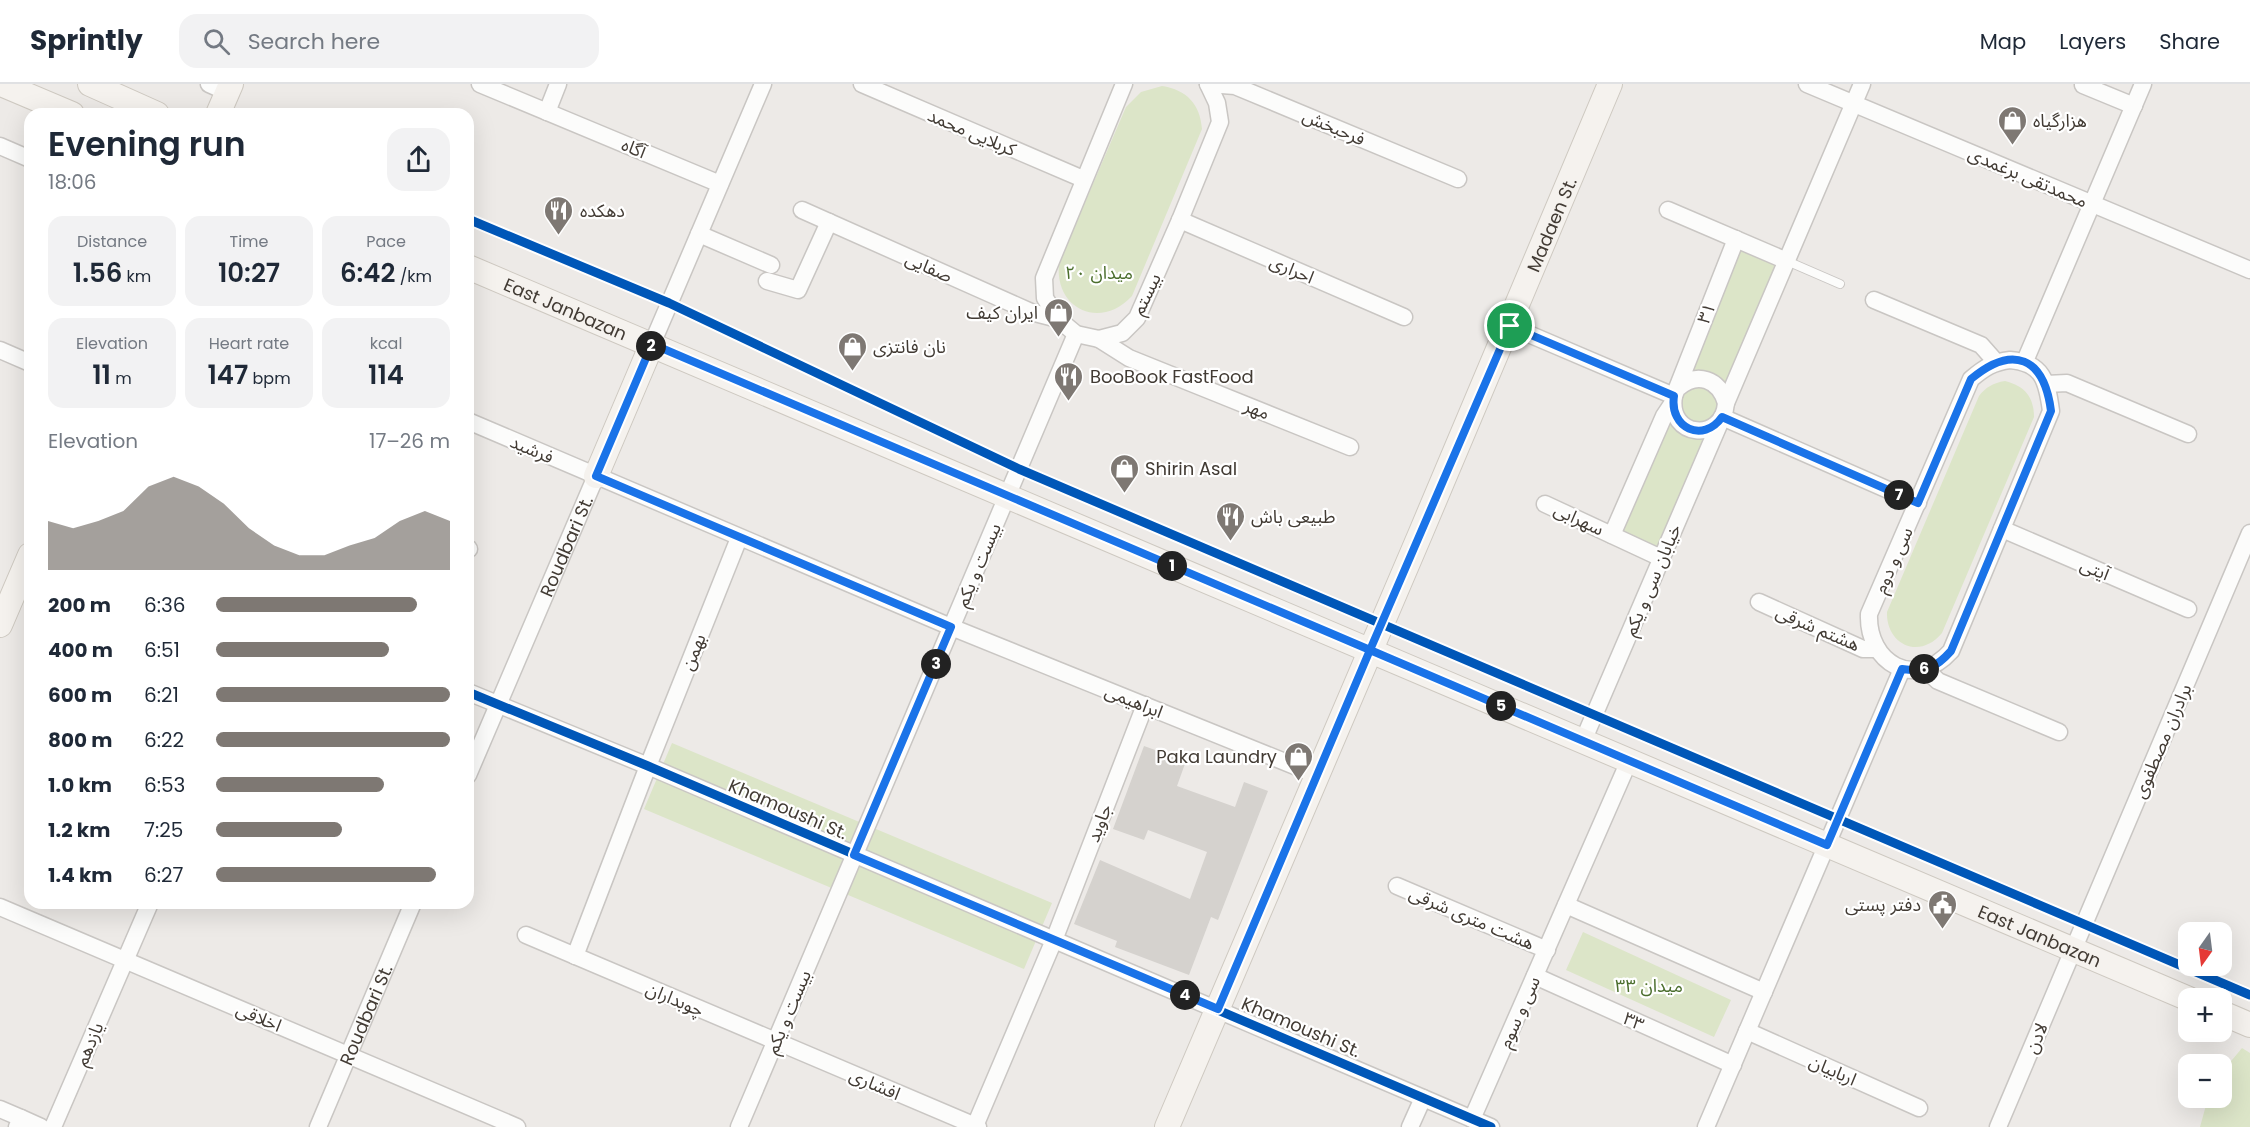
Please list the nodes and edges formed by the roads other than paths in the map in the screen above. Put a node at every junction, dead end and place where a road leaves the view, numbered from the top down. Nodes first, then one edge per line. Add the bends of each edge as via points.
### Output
1 (1, 84) edge
2 (90, 84) edge
3 (480, 84) edge
4 (558, 84) edge
5 (763, 84) edge
6 (862, 84) edge
7 (1124, 84) edge
8 (1208, 84) edge
9 (1609, 84) edge
10 (1807, 84) edge
11 (1862, 84) edge
12 (2144, 84) edge
13 (2083, 85) edge
14 (222, 87) edge
15 (1854, 104) junction
16 (2134, 106) junction
17 (57, 108) edge
18 (144, 108) edge
19 (219, 108) edge
20 (547, 112) junction
21 (0, 146) edge
22 (24, 156) edge
23 (1083, 179) junction
24 (1458, 179) dead end
25 (720, 184) junction
26 (2091, 204) junction
27 (802, 210) dead end
28 (1668, 210) dead end
29 (1180, 220) junction
30 (829, 222) junction
31 (699, 234) junction
32 (1736, 239) junction
33 (1787, 261) junction
34 (474, 270) edge
35 (2250, 270) edge
36 (1840, 284) dead end
37 (1874, 300) dead end
38 (1404, 316) dead end
39 (1058, 320) junction
40 (1510, 326) junction
41 (1076, 334) junction
42 (1099, 339) junction
43 (652, 344) junction
44 (0, 350) edge
45 (24, 360) edge
46 (2025, 361) junction
47 (1996, 362) junction
48 (2046, 384) junction
49 (1675, 396) junction
50 (1723, 413) junction
51 (474, 424) edge
52 (2188, 435) dead end
53 (1350, 447) dead end
54 (596, 476) junction
55 (1007, 496) junction
56 (1918, 503) junction
57 (1545, 504) dead end
58 (2002, 529) junction
59 (2250, 533) edge
60 (1612, 535) junction
61 (739, 538) junction
62 (1661, 558) junction
63 (24, 569) edge
64 (1759, 602) dead end
65 (2188, 609) dead end
66 (0, 625) edge
67 (951, 627) junction
68 (1877, 649) junction
69 (1370, 650) junction
70 (1902, 669) junction
71 (1925, 669) junction
72 (474, 694) edge
73 (498, 704) junction
74 (1145, 705) junction
75 (2059, 732) dead end
76 (1583, 741) junction
77 (474, 761) edge
78 (1629, 761) junction
79 (648, 766) junction
80 (1317, 775) junction
81 (1827, 845) junction
82 (854, 855) junction
83 (1397, 886) dead end
84 (1566, 905) junction
85 (0, 908) edge
86 (147, 909) edge
87 (410, 909) edge
88 (526, 935) dead end
89 (1054, 940) junction
90 (1547, 950) junction
91 (2073, 950) junction
92 (575, 956) junction
93 (125, 961) junction
94 (1535, 976) junction
95 (1764, 992) junction
96 (2178, 994) edge
97 (1218, 1009) junction
98 (2232, 1017) edge
99 (2250, 1025) edge
100 (1747, 1031) junction
101 (775, 1041) junction
102 (348, 1055) junction
103 (1733, 1065) junction
104 (1423, 1098) junction
105 (1919, 1108) dead end
106 (0, 1109) edge
107 (1473, 1119) junction
108 (19, 1123) edge
109 (977, 1126) edge
110 (41, 1127) edge
111 (53, 1127) edge
112 (318, 1127) edge
113 (517, 1127) edge
114 (739, 1127) edge
115 (1167, 1127) edge
116 (1410, 1127) edge
117 (1491, 1127) edge
118 (1706, 1127) edge
119 (1998, 1127) edge

1 - 17 main road
2 - 18 main road
3 - 20 street, آگاه
4 - 20 street
5 - 25 street, Roudbari St.
6 - 23 street, کربلایی محمد
7 - 23 street
8 - 24 street, فرحبخش via 1235,86
8 - 29 street, بیستم via 1220,122
9 - 40 main road, Madaen St.
10 - 15 street, محمدتقی برغمدی
11 - 15 street, خیابان سی و یکم
12 - 16 street
13 - 16 street
14 - 19 main road
15 - 26 street, محمدتقی برغمدی
15 - 33 street, خیابان سی و یکم
16 - 26 street
20 - 25 street, آگاه
21 - 22 street
23 - 39 street via 1044,278 1045,298
25 - 31 street, Roudbari St.
26 - 35 street, محمدتقی برغمدی
26 - 46 street
27 - 30 street, صفایی
28 - 32 street
29 - 38 street, احراری
29 - 42 street, بیستم via 1137,318 1122,333
30 - 31 street via 798,290
30 - 39 street, صفایی via 1031,312
31 - 43 street, Roudbari St.
32 - 33 street
32 - 49 street, ۳۱
33 - 36 lane
33 - 50 street, خیابان سی و یکم
34 - 43 main road, East Janbazan
37 - 47 street via 1981,345
39 - 41 street
40 - 49 street
40 - 69 main road, Madaen St.
41 - 42 street
41 - 55 street, بیست و یکم
42 - 53 street, مهر via 1129,358
43 - 54 main road, Roudbari St.
43 - 55 main road, East Janbazan
44 - 45 street
46 - 47 street
46 - 48 street
47 - 56 street, سی و دوم via 1971,379
48 - 52 street via 2067,383
48 - 58 street via 2051,411
49 - 50 street via 1693,379 1711,381 1723,394
49 - 50 street via 1677,420 1691,430 1707,429
49 - 60 street, ۳۱
50 - 56 street
50 - 62 street, خیابان سی و یکم
51 - 54 street, فرشید
54 - 61 street, فرشید
54 - 73 street, Roudbari St.
55 - 67 street, بیست و یکم
55 - 69 main road, East Janbazan
56 - 68 street, سی و دوم via 1869,614
57 - 60 street, سهرابی
58 - 65 street, آیتی
58 - 71 street via 1951,651 1940,664
59 - 91 street, برادران مصطفوی
60 - 62 street
61 - 67 street, ابراهیمی
61 - 79 street, بهمن
62 - 76 street, خیابان سی و یکم
63 - 66 main road
64 - 68 street, هشتم شرقی via 1863,649
67 - 74 street, ابراهیمی
67 - 82 street, بیست و یکم
68 - 70 street
69 - 76 main road, East Janbazan
69 - 80 main road, Madaen St.
70 - 71 street
70 - 81 street
71 - 75 street via 1938,681
72 - 73 street, Khamoushi St.
73 - 77 street, Roudbari St.
73 - 79 street, Khamoushi St.
74 - 80 street, ابراهیمی
74 - 89 street, جاوید
76 - 78 main road, East Janbazan
78 - 81 main road, East Janbazan
78 - 84 street, سی و سوم
79 - 82 street, Khamoushi St.
79 - 92 street
80 - 97 main road, Madaen St.
81 - 91 main road, East Janbazan
81 - 95 street
82 - 89 street, Khamoushi St.
82 - 101 street, بیست و یکم
83 - 90 street, هشت متری شرقی
84 - 90 street, سی و سوم
84 - 95 street
85 - 93 street, اخلاقی
86 - 93 street, یازدهم
87 - 102 street, Roudbari St.
88 - 92 street, چوبداران
89 - 97 street, Khamoushi St.
89 - 109 street, افشاری
90 - 94 street, سی و سوم
91 - 96 main road, East Janbazan
91 - 119 street, لادن
92 - 101 street, چوبداران
93 - 102 street, اخلاقی
93 - 111 street, یازدهم
94 - 103 street, ۳۳
94 - 107 street, سی و سوم
95 - 100 street
97 - 104 street, Khamoushi St.
97 - 115 main road, Madaen St.
98 - 99 main road
100 - 103 street
100 - 105 street, اربابیان
101 - 109 street, افشاری
101 - 114 street, بیست و یکم
102 - 112 street, Roudbari St.
102 - 113 street, اخلاقی
103 - 118 street
104 - 107 street, Khamoushi St.
104 - 116 street
106 - 108 street
107 - 117 street, Khamoushi St.
108 - 110 street

